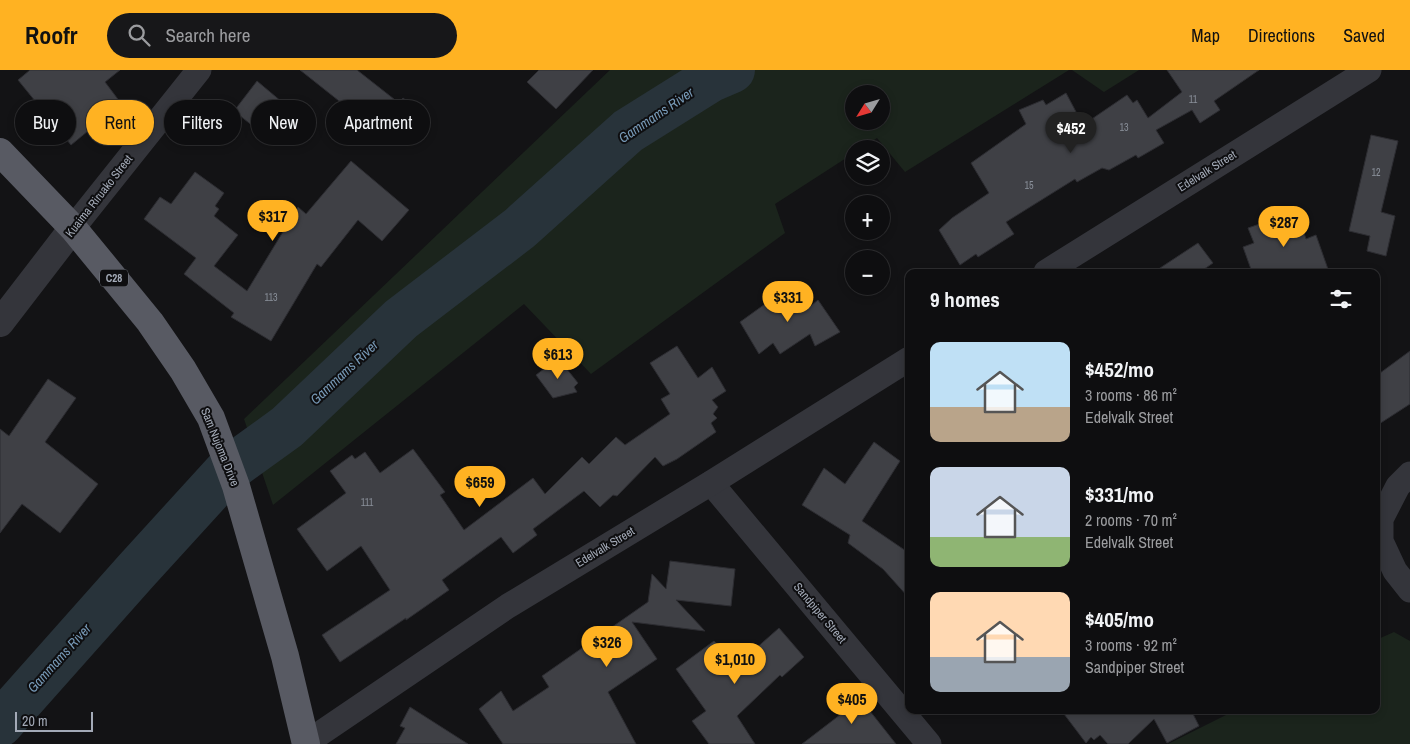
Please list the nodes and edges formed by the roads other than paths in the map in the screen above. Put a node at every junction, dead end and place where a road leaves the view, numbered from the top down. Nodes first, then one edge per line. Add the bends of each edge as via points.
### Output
1 (199, 70) edge
2 (1368, 70) edge
3 (0, 152) edge
4 (73, 228) junction
5 (1051, 269) edge
6 (0, 323) edge
7 (905, 361) edge
8 (1410, 474) edge
9 (711, 483) junction
10 (1410, 590) edge
11 (306, 743) edge
12 (929, 744) edge

1 - 4 street, Kuaima Riruako Street
2 - 5 street, Edelvalk Street
3 - 4 highway, Sam Nujoma Drive / C28
4 - 6 street, Kuaima Riruako Street
4 - 11 highway, Sam Nujoma Drive / C28 via 150,322 211,418 236,486 285,656
7 - 9 street, Edelvalk Street
8 - 10 street via 1398,486 1381,519 1382,541 1395,571
9 - 11 street, Edelvalk Street via 508,606
9 - 12 street, Sandpiper Street

